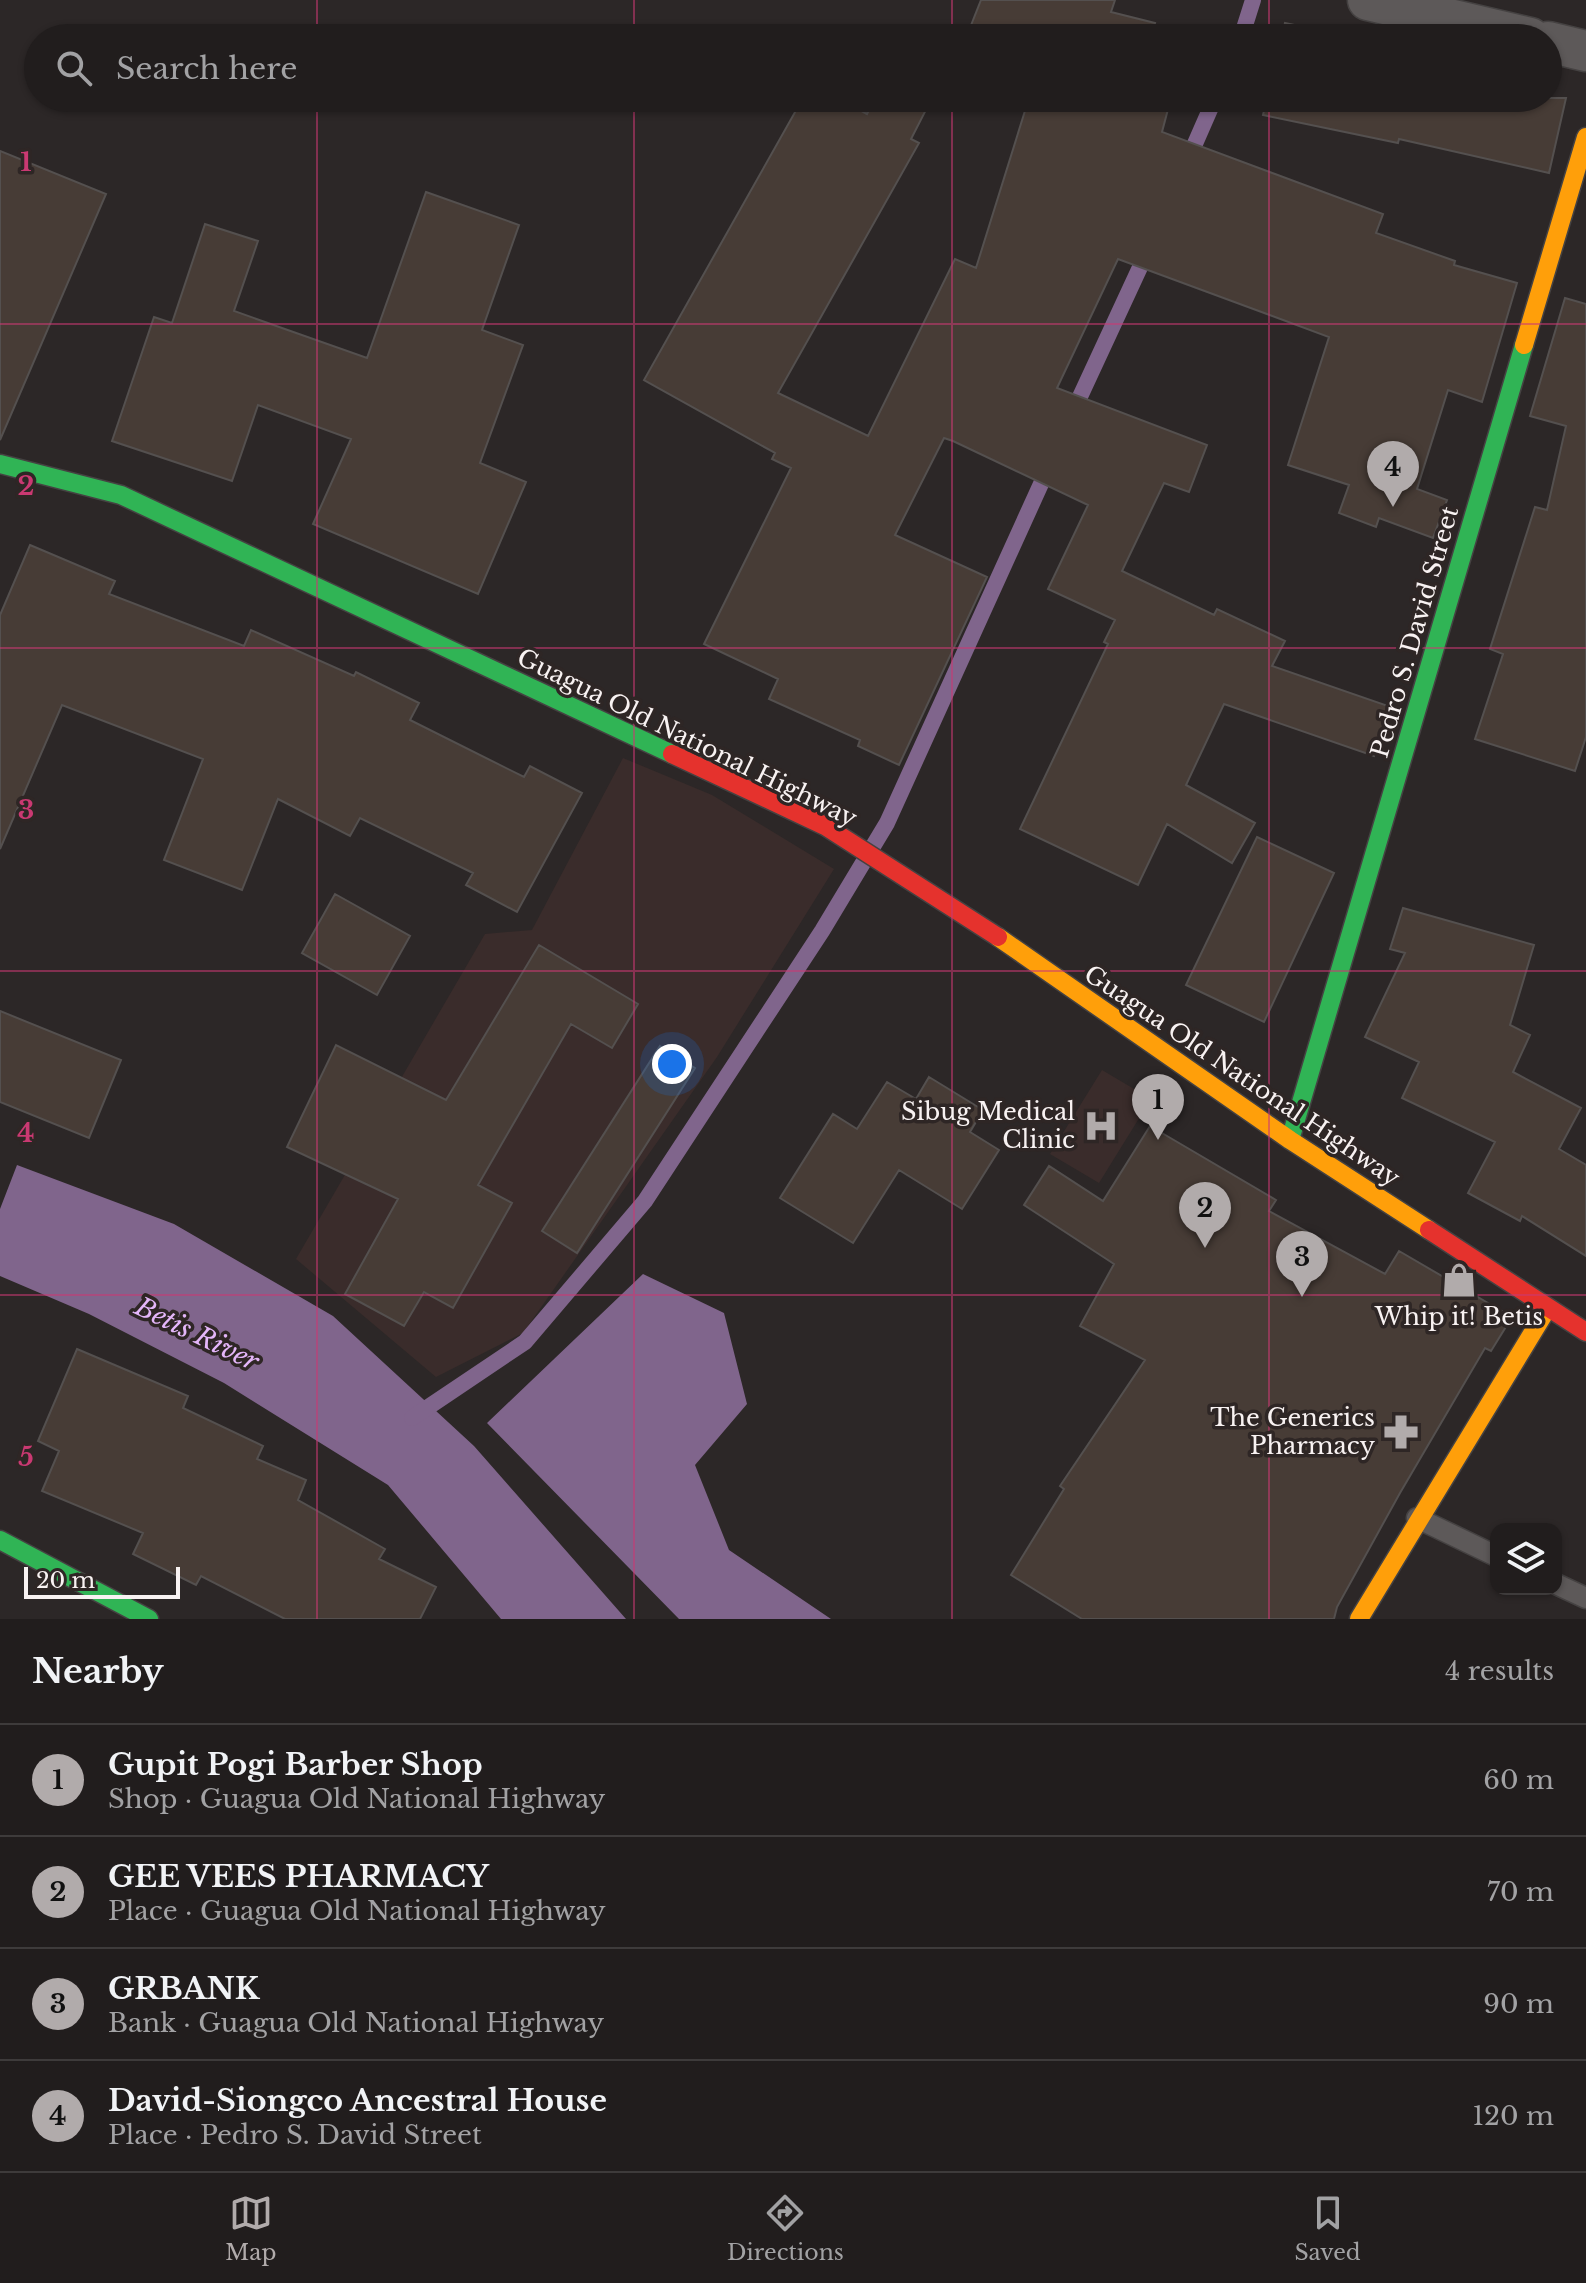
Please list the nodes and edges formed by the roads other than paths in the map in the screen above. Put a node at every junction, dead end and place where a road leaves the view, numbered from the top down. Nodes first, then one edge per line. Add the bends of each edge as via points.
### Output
1 (1368, 0) edge
2 (1470, 24) edge
3 (1562, 45) edge
4 (1586, 51) edge
5 (1586, 137) edge
6 (0, 464) edge
7 (1290, 1140) junction
8 (1547, 1309) junction
9 (1586, 1332) edge
10 (1417, 1518) junction
11 (0, 1540) edge
12 (1490, 1553) edge
13 (1562, 1587) edge
14 (1586, 1598) edge
15 (149, 1619) edge
16 (1359, 1619) edge

1 - 2 street
3 - 4 street
5 - 7 main road, Pedro S. David Street
6 - 7 main road, Guagua Old National Highway via 121,495 825,826 956,908
7 - 8 main road, Guagua Old National Highway
8 - 9 main road, Guagua Old National Highway
8 - 10 main road
10 - 12 lane
10 - 16 main road
11 - 15 main road
13 - 14 lane

